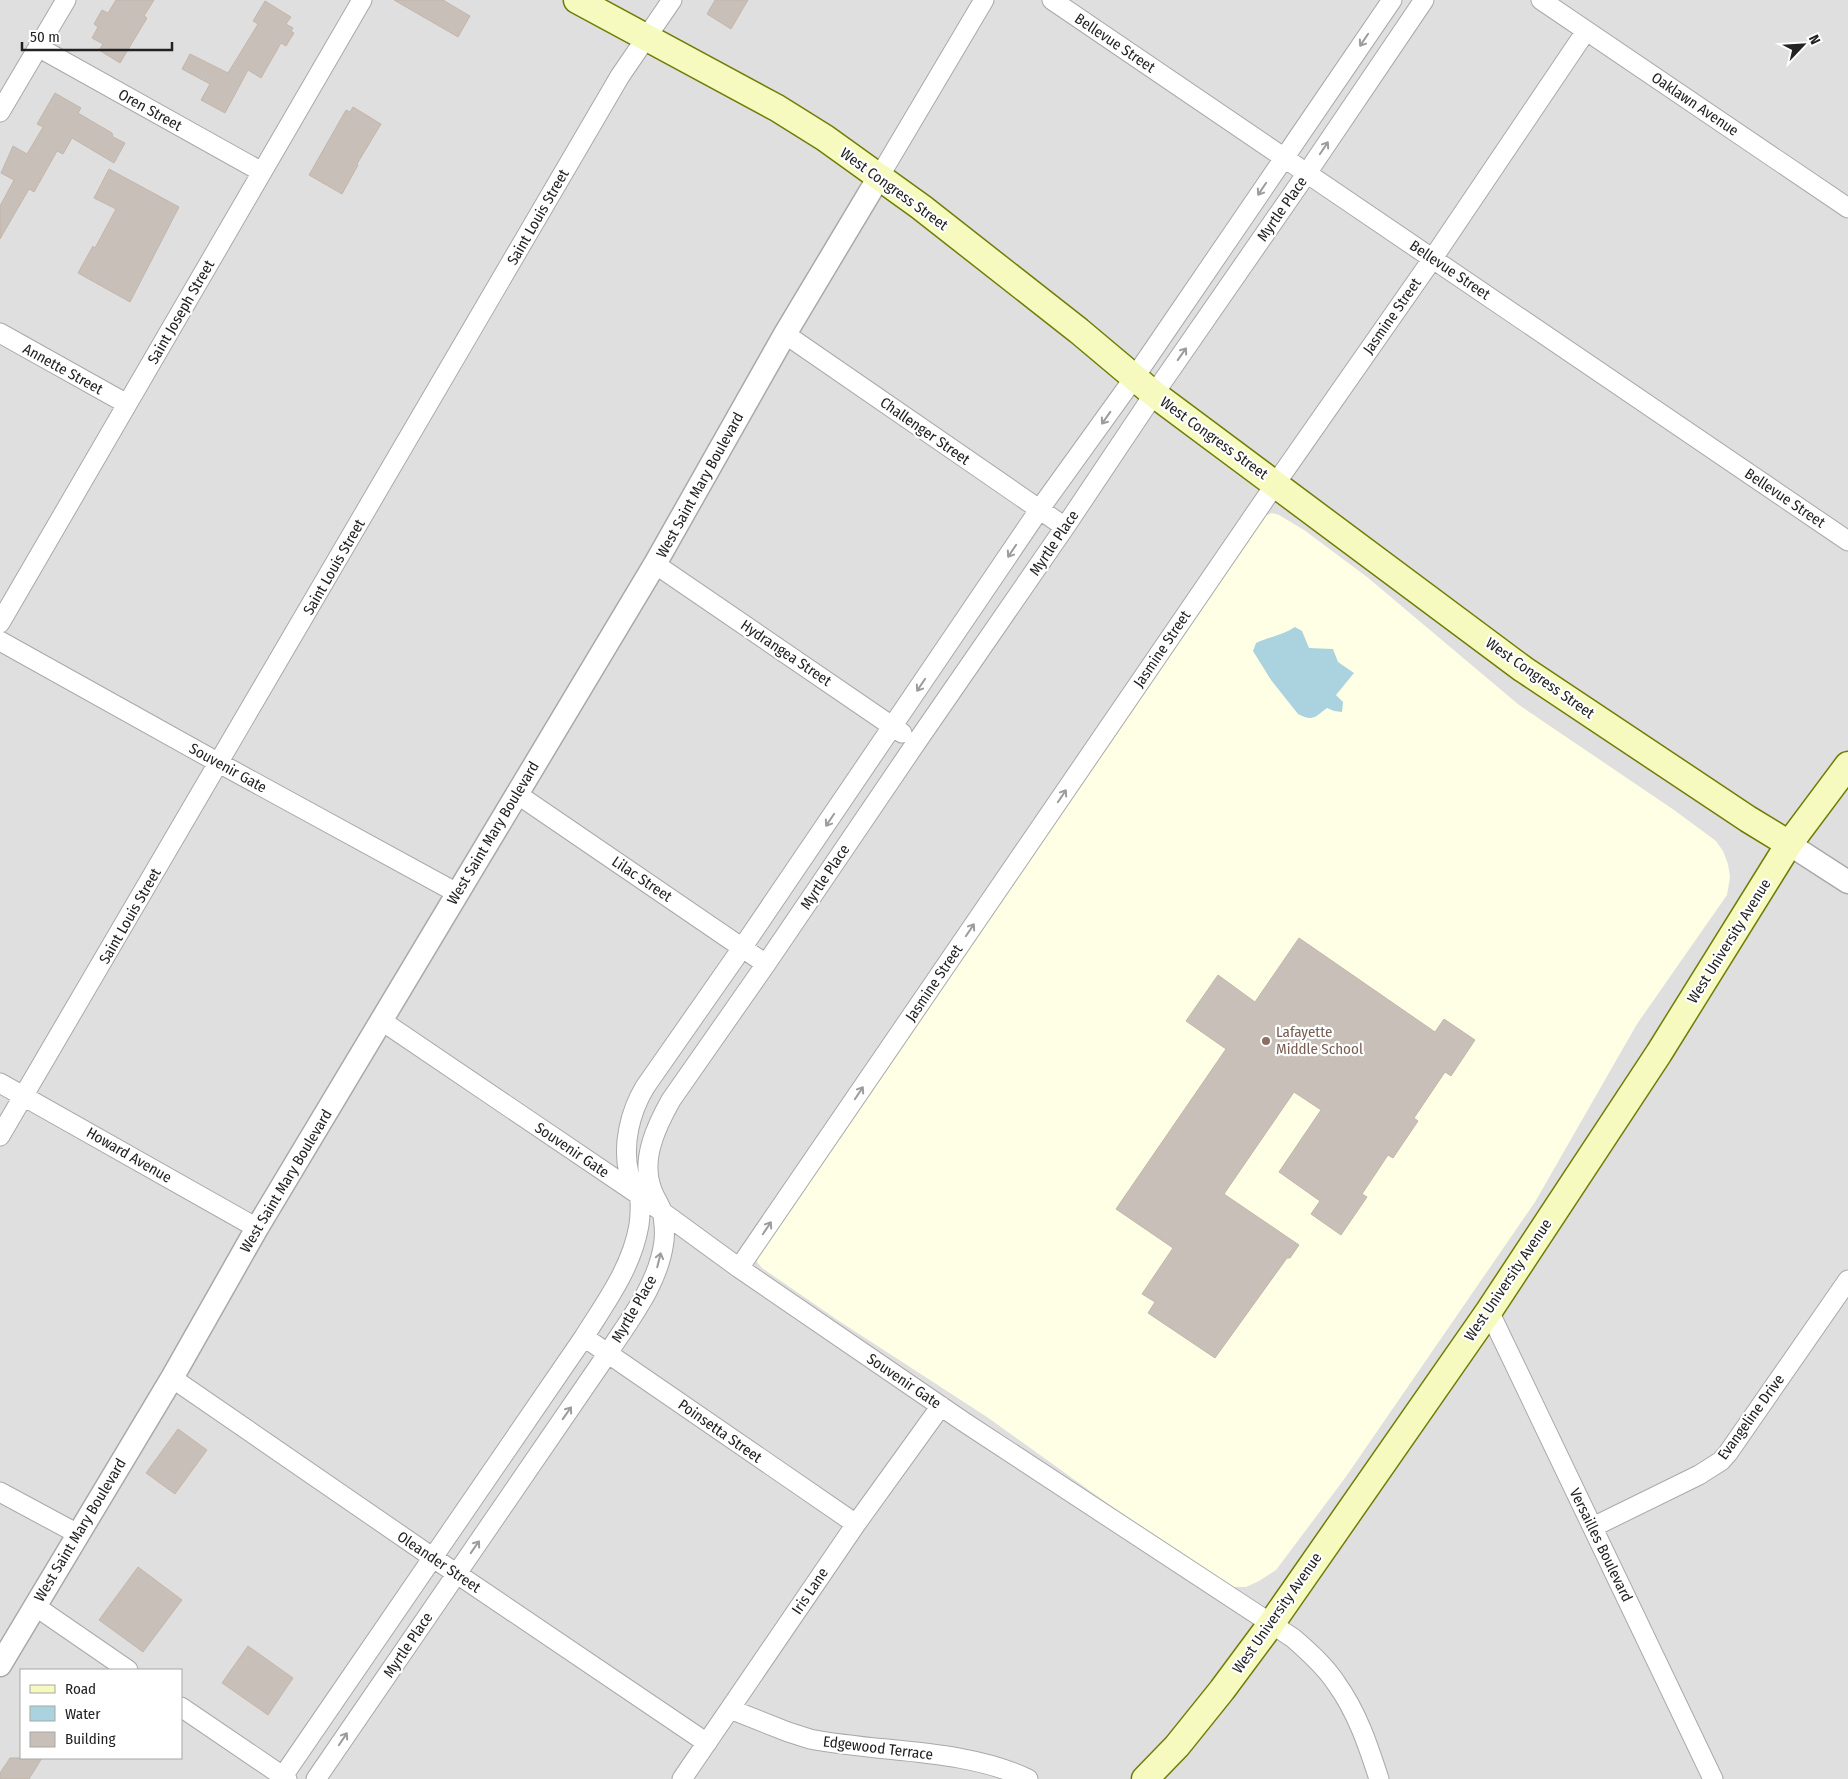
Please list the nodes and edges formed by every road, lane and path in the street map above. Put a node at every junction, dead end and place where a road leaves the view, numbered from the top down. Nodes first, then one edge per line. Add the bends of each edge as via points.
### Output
1 (66, 0) edge
2 (362, 0) edge
3 (577, 0) edge
4 (672, 0) edge
5 (984, 0) edge
6 (1052, 0) edge
7 (1392, 0) edge
8 (1424, 0) edge
9 (1541, 0) edge
10 (1586, 31) junction
11 (647, 38) junction
12 (38, 47) junction
13 (0, 112) edge
14 (1284, 157) junction
15 (262, 172) junction
16 (1307, 173) junction
17 (879, 177) junction
18 (1848, 208) edge
19 (1433, 258) junction
20 (0, 333) edge
21 (785, 334) junction
22 (1144, 386) junction
23 (127, 404) junction
24 (1276, 484) junction
25 (1039, 510) junction
26 (1065, 528) junction
27 (1848, 541) edge
28 (655, 564) junction
29 (0, 623) edge
30 (0, 641) edge
31 (893, 727) junction
32 (916, 743) junction
33 (220, 763) junction
34 (1848, 765) edge
35 (517, 794) junction
36 (1789, 844) junction
37 (1848, 882) edge
38 (457, 893) junction
39 (742, 948) junction
40 (766, 964) junction
41 (382, 1021) junction
42 (0, 1083) edge
43 (24, 1096) junction
44 (0, 1136) edge
45 (639, 1195) junction
46 (662, 1213) junction
47 (257, 1228) junction
48 (739, 1268) junction
49 (1848, 1280) edge
50 (1489, 1310) junction
51 (584, 1338) junction
52 (608, 1353) junction
53 (172, 1378) junction
54 (941, 1406) junction
55 (0, 1492) edge
56 (856, 1524) junction
57 (1593, 1527) junction
58 (78, 1534) junction
59 (432, 1557) junction
60 (456, 1574) junction
61 (35, 1606) junction
62 (1271, 1624) junction
63 (0, 1666) edge
64 (127, 1669) edge
65 (182, 1708) edge
66 (730, 1709) junction
67 (707, 1743) junction
68 (284, 1778) edge
69 (316, 1779) edge
70 (682, 1779) edge
71 (1028, 1779) edge
72 (1145, 1779) edge
73 (1379, 1779) edge
74 (1714, 1779) edge

1 - 12 street
2 - 15 street, Saint Joseph Street
3 - 11 main road, West Congress Street
4 - 11 street, Saint Louis Street
5 - 17 street, West Saint Mary Boulevard
6 - 14 street, Bellevue Street
7 -> 14 street, Myrtle Place
16 -> 8 street, Myrtle Place
9 - 10 street, Oaklawn Avenue
10 - 18 street, Oaklawn Avenue
10 - 19 street, Jasmine Street
11 - 17 main road, West Congress Street via 778,108
11 - 33 street, Saint Louis Street via 620,76
12 - 13 street
12 - 15 street, Oren Street
14 - 16 street, Bellevue Street
14 -> 22 street, Myrtle Place
15 - 23 street, Saint Joseph Street
16 - 19 street, Bellevue Street
22 -> 16 street, Myrtle Place
17 - 21 street, West Saint Mary Boulevard
17 - 22 main road, West Congress Street via 1079,331
19 - 24 street, Jasmine Street
19 - 27 street, Bellevue Street
20 - 23 street, Annette Street
21 - 25 street, Challenger Street
21 - 28 street, West Saint Mary Boulevard
22 - 24 main road, West Congress Street
22 -> 25 street, Myrtle Place
22 - 26 street, Myrtle Place
23 - 29 street, Saint Joseph Street
24 - 36 main road, West Congress Street via 1523,669
48 -> 24 street, Jasmine Street
25 - 26 street, Challenger Street
25 -> 31 street, Myrtle Place
26 - 32 street, Myrtle Place
28 - 31 street, Hydrangea Street
28 - 35 street, West Saint Mary Boulevard
30 - 33 street, Souvenir Gate
31 - 32 street, Hydrangea Street
31 -> 39 street, Myrtle Place
32 - 40 street, Myrtle Place
33 - 38 street, Souvenir Gate
33 - 43 street, Saint Louis Street
34 - 36 main road, West University Avenue
35 - 38 street, West Saint Mary Boulevard
35 - 39 street, Lilac Street
36 - 37 street, West Congress Street
36 - 50 main road, West University Avenue via 1659,1053
38 - 41 street, West Saint Mary Boulevard
39 - 40 street, Lilac Street
39 - 45 street, Myrtle Place via 636,1102 626,1158 632,1185
40 - 46 street, Myrtle Place via 662,1116 648,1156 648,1172
41 - 45 street, Souvenir Gate
41 - 47 street, West Saint Mary Boulevard
42 - 43 street, Howard Avenue
43 - 44 street, Saint Louis Street
43 - 47 street, Howard Avenue
45 - 46 street, Souvenir Gate
45 - 51 street, Myrtle Place via 639,1224 630,1258
46 - 48 street, Souvenir Gate
52 -> 46 street, Myrtle Place via 656,1274 664,1241
47 - 53 street, West Saint Mary Boulevard
48 - 54 street, Souvenir Gate
49 - 57 street, Evangeline Drive via 1721,1461
50 - 57 street, Versailles Boulevard
50 - 62 main road, West University Avenue
51 - 52 street, Poinsetta Street
51 - 59 street, Myrtle Place
52 - 56 street, Poinsetta Street
60 -> 52 street, Myrtle Place
53 - 58 street, West Saint Mary Boulevard
53 - 59 street, Oleander Street
54 - 56 street, Iris Lane
54 - 62 street, Souvenir Gate
55 - 58 street
56 - 66 street, Iris Lane
57 - 74 street, Versailles Boulevard
58 - 61 street, West Saint Mary Boulevard
59 - 60 street, Oleander Street
59 - 68 street, Myrtle Place
60 - 67 street, Oleander Street
69 -> 60 street, Myrtle Place
61 - 63 street, West Saint Mary Boulevard
61 - 64 street
62 - 72 main road, West University Avenue via 1183,1739
62 - 73 street, Souvenir Gate via 1308,1651 1336,1682 1352,1708
65 - 68 street
66 - 67 street, Iris Lane
66 - 71 street, Edgewood Terrace via 810,1739 956,1758 1008,1769
67 - 70 street, Iris Lane

